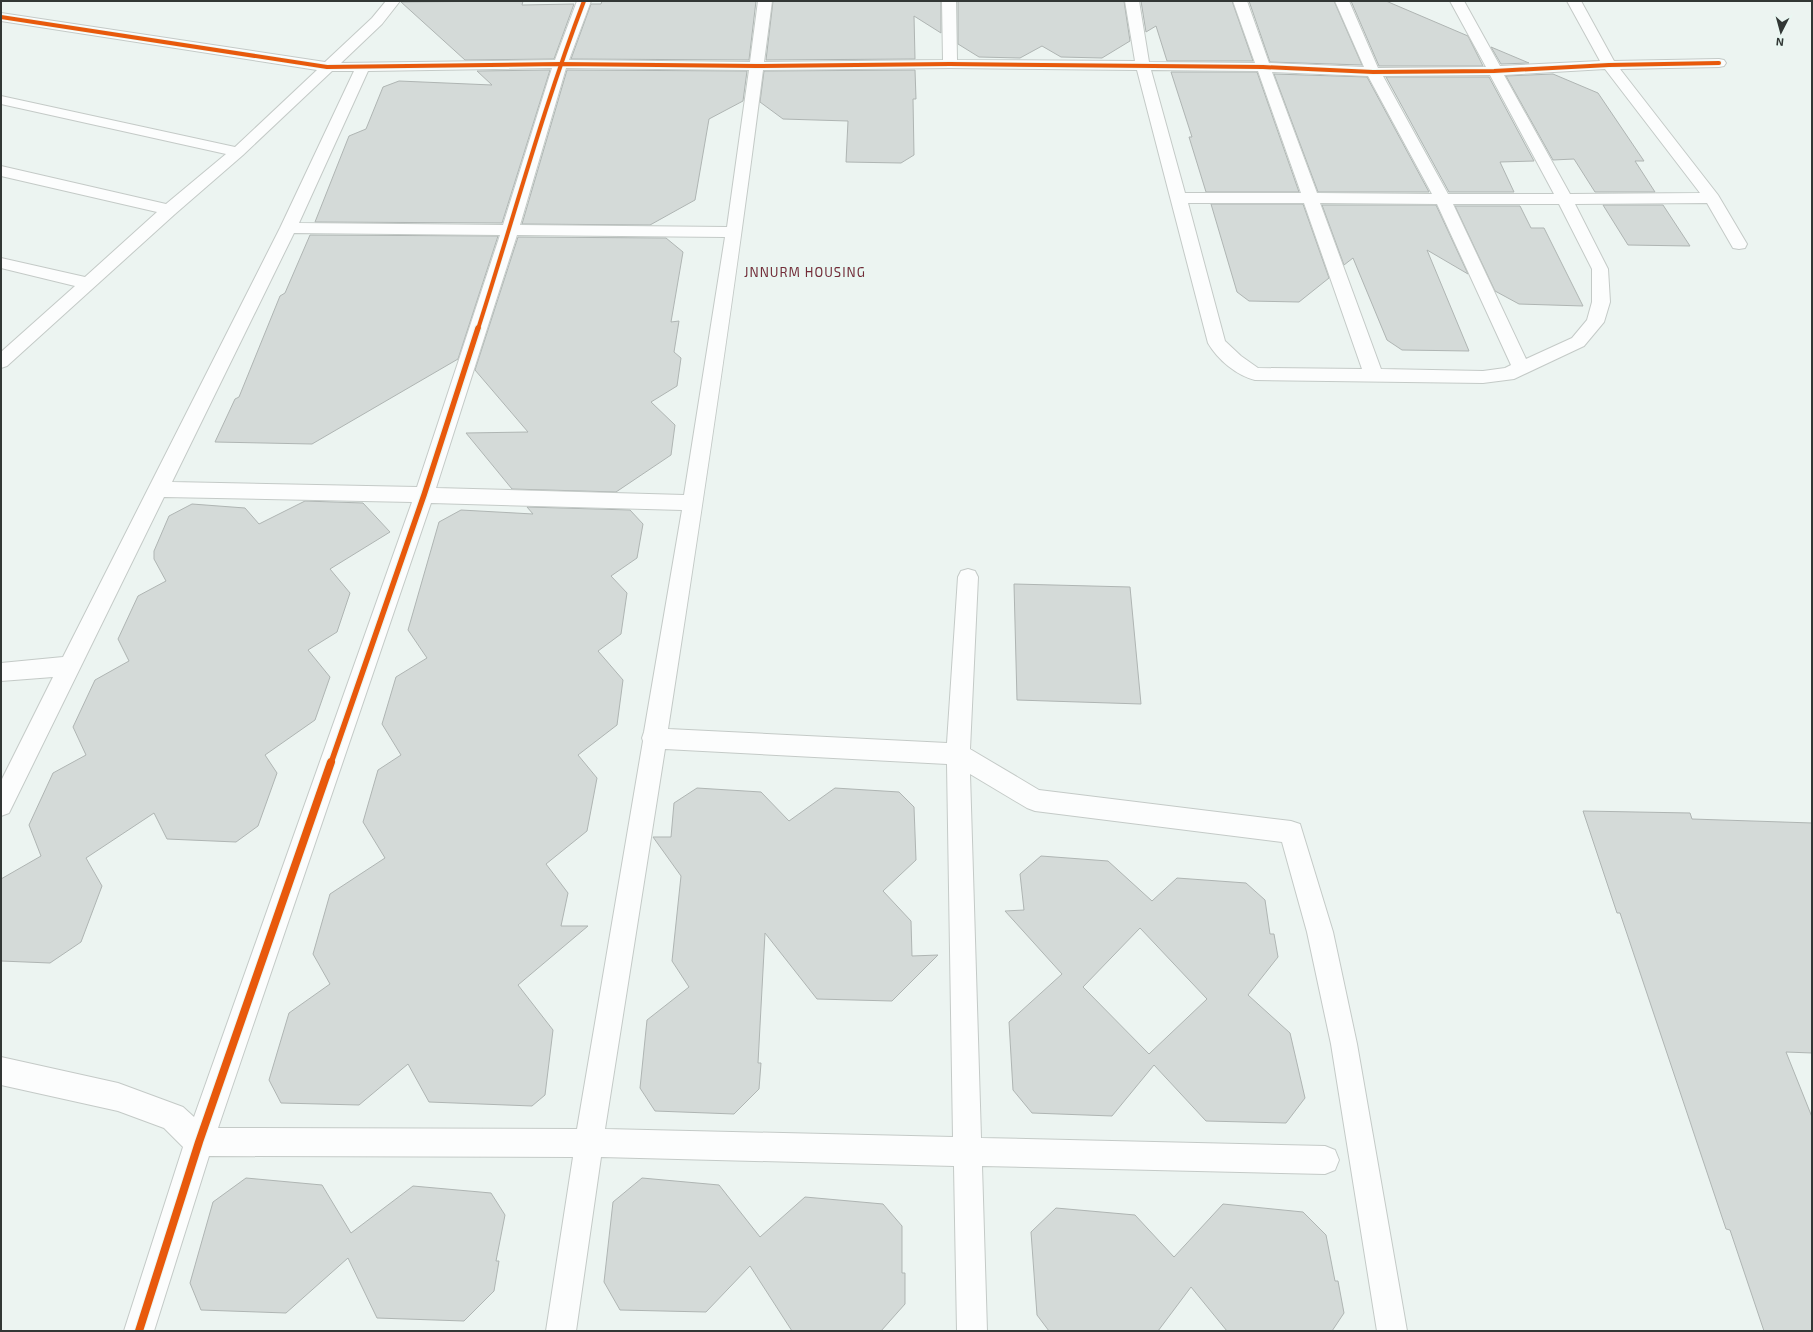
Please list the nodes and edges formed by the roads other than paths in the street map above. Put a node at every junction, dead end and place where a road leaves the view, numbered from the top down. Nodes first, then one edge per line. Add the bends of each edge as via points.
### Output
1 (393, 1) edge
2 (584, 1) edge
3 (765, 1) edge
4 (949, 1) edge
5 (1132, 1) edge
6 (1240, 1) edge
7 (1342, 1) edge
8 (1457, 1) edge
9 (1574, 1) edge
10 (1, 17) edge
11 (1719, 63) dead end
12 (560, 64) junction
13 (950, 64) junction
14 (1609, 65) junction
15 (756, 66) junction
16 (1143, 66) junction
17 (327, 67) junction
18 (363, 67) junction
19 (1263, 67) junction
20 (1494, 71) junction
21 (1373, 72) junction
22 (1, 100) edge
23 (238, 152) junction
24 (1, 171) edge
25 (1179, 198) junction
26 (1309, 198) junction
27 (1442, 198) junction
28 (1712, 198) junction
29 (1565, 199) junction
30 (169, 210) junction
31 (288, 228) junction
32 (510, 230) junction
33 (734, 232) junction
34 (1739, 244) dead end
35 (1, 263) edge
36 (88, 282) junction
37 (1, 362) edge
38 (1521, 368) junction
39 (1374, 376) junction
40 (159, 489) junction
41 (424, 495) junction
42 (693, 504) junction
43 (968, 576) dead end
44 (71, 666) junction
45 (1, 672) edge
46 (653, 738) junction
47 (958, 754) junction
48 (1, 805) edge
49 (1, 1071) edge
50 (199, 1142) junction
51 (589, 1143) junction
52 (967, 1151) junction
53 (1325, 1160) dead end
54 (139, 1331) edge
55 (561, 1331) edge
56 (972, 1331) edge
57 (1392, 1331) edge

1 - 17 street via 377,21
2 - 12 street
3 - 15 street
4 - 13 street
5 - 16 street
6 - 19 street
7 - 21 street
8 - 20 street
9 - 14 street
10 - 17 street
11 - 14 street
12 - 15 street
12 - 18 street
12 - 32 street
13 - 15 street
13 - 16 street
14 - 20 street
14 - 28 street
15 - 33 street
16 - 19 street
16 - 25 street
17 - 18 street
17 - 23 street
18 - 31 street
19 - 21 street
19 - 26 street
20 - 21 street
20 - 29 street
21 - 27 street
22 - 23 street
23 - 30 street
24 - 30 street
25 - 26 street
25 - 39 street via 1217,343 1234,363 1255,374
26 - 27 street
26 - 39 street
27 - 29 street
27 - 38 street
28 - 29 street
28 - 34 street
29 - 38 street via 1600,269 1601,302 1595,322 1578,342
30 - 36 street
31 - 32 street
31 - 40 street
32 - 33 street
32 - 41 street
33 - 42 street
35 - 36 street
36 - 37 street
38 - 39 street via 1508,374 1483,377
40 - 41 street
40 - 44 street
41 - 42 street
41 - 50 street
42 - 46 street
43 - 47 street
44 - 45 street
44 - 48 street
46 - 47 street
46 - 51 street
47 - 52 street
47 - 57 street via 1035,800 1291,832 1320,932 1344,1044
49 - 50 street via 118,1097 173,1117
50 - 51 street
50 - 54 street
51 - 52 street
51 - 55 street
52 - 53 street
52 - 56 street

